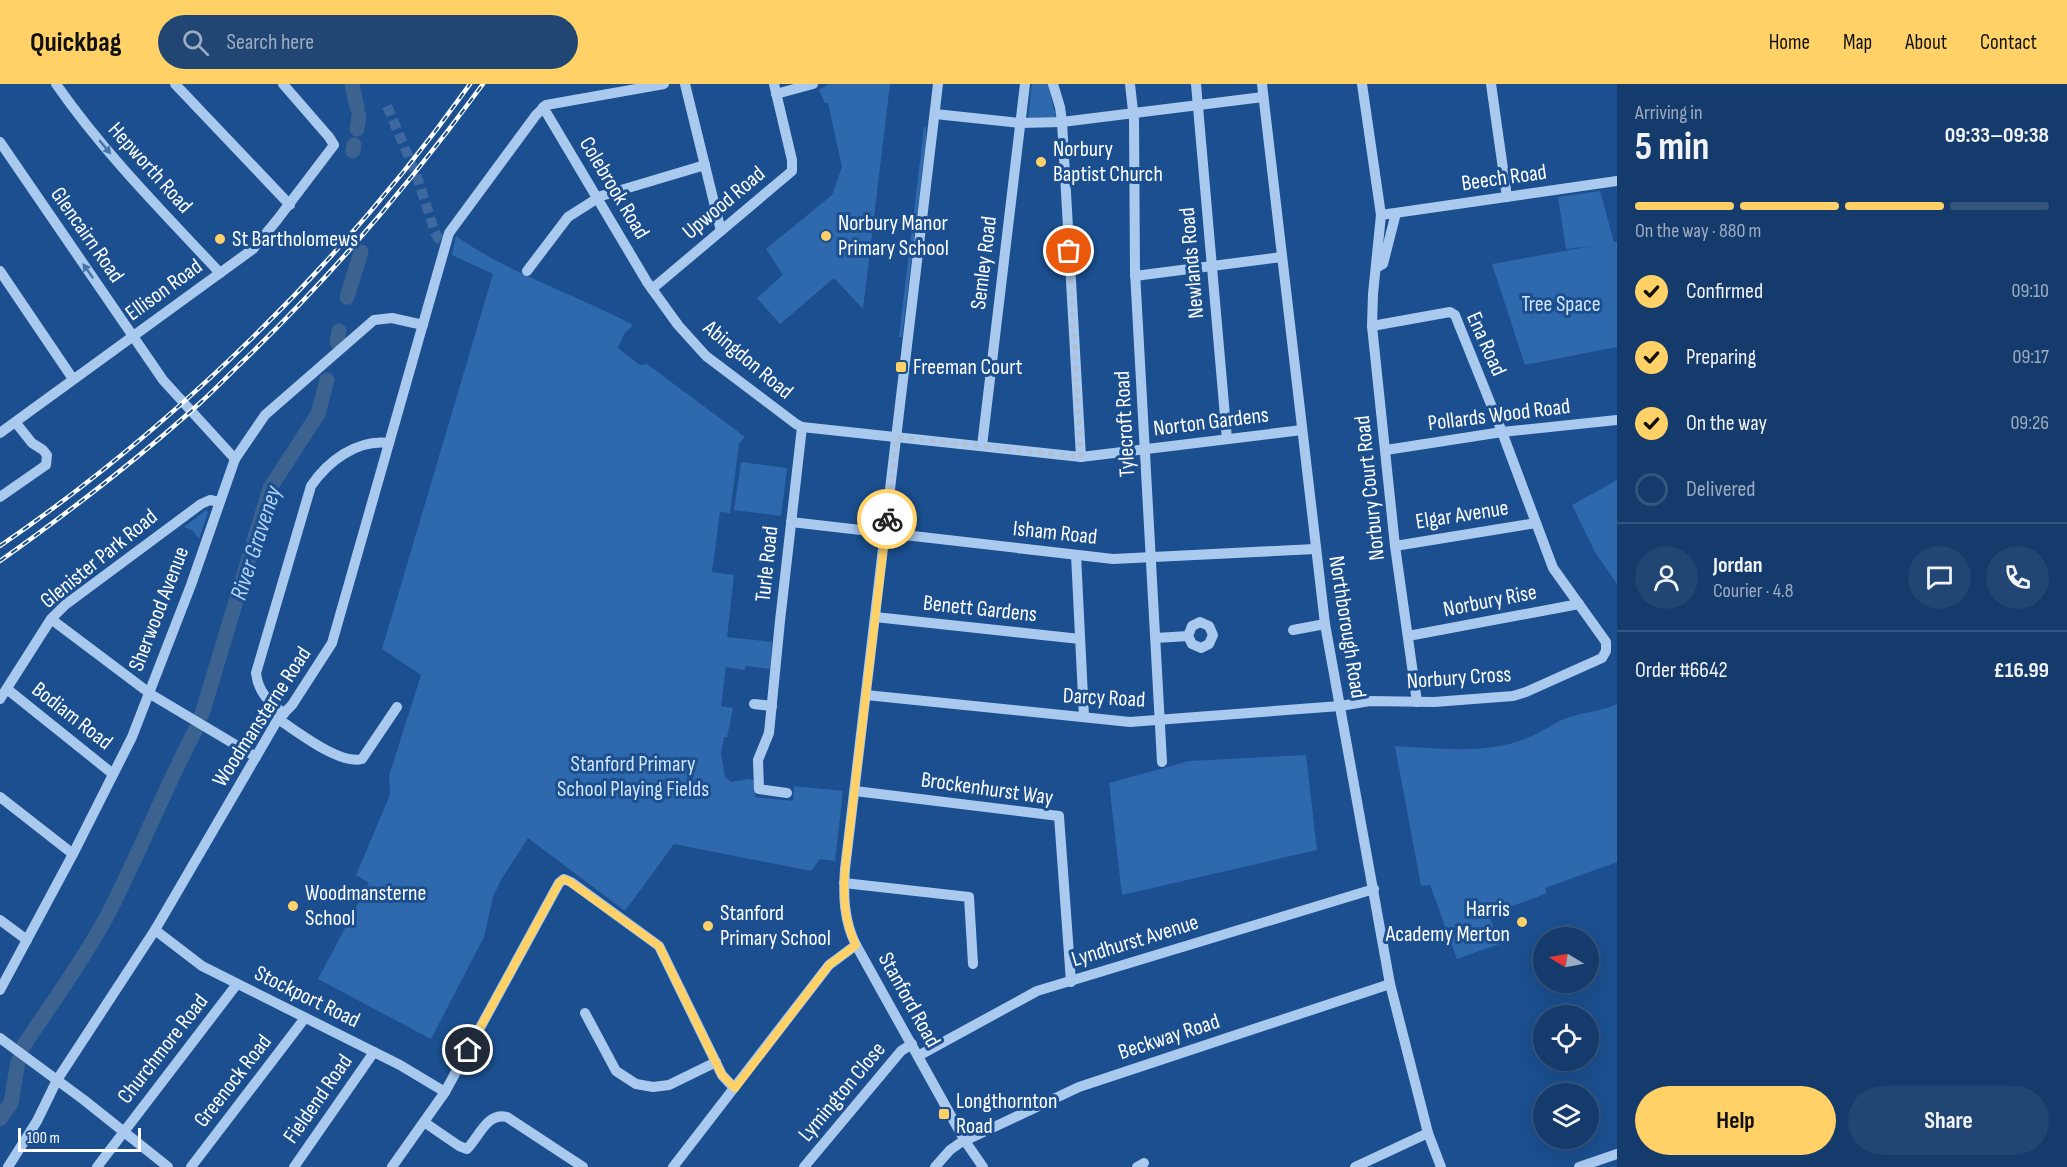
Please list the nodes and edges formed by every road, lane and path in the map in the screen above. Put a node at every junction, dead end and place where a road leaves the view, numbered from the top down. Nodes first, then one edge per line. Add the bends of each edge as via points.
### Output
1 (56, 84) edge
2 (175, 84) edge
3 (283, 84) edge
4 (664, 84) edge
5 (685, 84) edge
6 (813, 84) edge
7 (938, 84) edge
8 (1025, 84) edge
9 (1053, 84) edge
10 (1130, 84) edge
11 (1196, 84) edge
12 (1262, 84) edge
13 (1362, 84) edge
14 (1491, 84) edge
15 (647, 85) edge
16 (775, 89) edge
17 (1263, 97) junction
18 (1199, 106) junction
19 (543, 107) junction
20 (934, 114) junction
21 (1134, 114) junction
22 (1062, 122) junction
23 (1020, 123) junction
24 (0, 142) edge
25 (705, 165) junction
26 (1617, 181) edge
27 (1507, 197) junction
28 (597, 198) junction
29 (290, 205) junction
30 (1396, 213) junction
31 (1381, 215) junction
32 (722, 231) junction
33 (1282, 257) junction
34 (1212, 266) junction
35 (1376, 268) junction
36 (527, 271) dead end
37 (0, 272) edge
38 (220, 273) junction
39 (1136, 276) junction
40 (652, 288) junction
41 (423, 325) junction
42 (1372, 326) junction
43 (133, 336) junction
44 (73, 379) junction
45 (1617, 420) edge
46 (16, 423) junction
47 (802, 427) junction
48 (1302, 430) junction
49 (1, 431) edge
50 (1502, 432) junction
51 (897, 437) junction
52 (1227, 439) junction
53 (389, 443) junction
54 (982, 446) junction
55 (1146, 450) junction
56 (1386, 450) junction
57 (1081, 457) junction
58 (235, 459) junction
59 (0, 497) edge
60 (219, 502) junction
61 (791, 522) junction
62 (1536, 523) junction
63 (885, 534) junction
64 (1395, 546) junction
65 (1315, 549) junction
66 (1076, 555) junction
67 (1152, 558) junction
68 (1579, 604) junction
69 (875, 616) junction
70 (51, 619) junction
71 (1325, 624) junction
72 (1293, 630) dead end
73 (1188, 636) dead end
74 (1408, 636) junction
75 (1156, 638) junction
76 (1080, 639) junction
77 (148, 692) junction
78 (3, 694) edge
79 (866, 695) junction
80 (1417, 702) junction
81 (754, 704) dead end
82 (772, 706) junction
83 (1340, 706) junction
84 (397, 707) dead end
85 (281, 716) junction
86 (1084, 717) junction
87 (1160, 720) junction
88 (256, 757) junction
89 (1162, 762) dead end
90 (113, 774) junction
91 (855, 791) junction
92 (787, 793) dead end
93 (0, 797) edge
94 (73, 854) junction
95 (844, 883) junction
96 (1374, 889) junction
97 (0, 920) edge
98 (155, 930) junction
99 (27, 940) junction
100 (856, 945) junction
101 (973, 964) dead end
102 (1071, 982) junction
103 (237, 984) junction
104 (1390, 984) junction
105 (0, 990) edge
106 (585, 1013) dead end
107 (305, 1018) junction
108 (0, 1038) edge
109 (912, 1044) junction
110 (374, 1052) junction
111 (918, 1056) junction
112 (716, 1062) junction
113 (57, 1080) junction
114 (735, 1088) junction
115 (445, 1092) junction
116 (424, 1122) junction
117 (123, 1132) junction
118 (1428, 1133) junction
119 (965, 1141) junction
120 (1617, 1154) edge
121 (8, 1167) edge
122 (97, 1167) edge
123 (168, 1167) edge
124 (191, 1167) edge
125 (294, 1167) edge
126 (392, 1167) edge
127 (583, 1167) edge
128 (673, 1167) edge
129 (804, 1167) edge
130 (935, 1167) edge
131 (982, 1167) edge
132 (1355, 1167) edge
133 (1441, 1167) edge
134 (1579, 1167) edge

1 -> 38 street, Hepworth Road via 121,167
2 - 29 street
3 - 29 street, Ellison Road via 334,142
4 - 15 street
5 - 25 street
6 - 16 street
7 - 20 street, Stanford Road
8 - 23 street, Semley Road
9 - 22 street
10 - 21 street, Tylecroft Road
11 - 18 street, Newlands Road
12 - 17 street, Northborough Road
13 - 31 street, Norbury Court Road
14 - 27 street
15 - 19 street
16 - 32 street, Upwood Road via 793,169
17 - 18 street
17 - 33 street, Northborough Road
18 - 21 street
18 - 34 street, Newlands Road
19 - 28 street, Colebrook Road
19 - 41 street, Woodmansterne Road via 454,225
20 - 23 street
20 - 51 street, Stanford Road
21 - 22 street
21 - 39 street, Tylecroft Road
22 - 23 street
22 - 57 street
23 - 54 street, Semley Road
43 -> 24 street, Glencairn Road
25 - 28 street
25 - 32 street
26 - 27 street, Beech Road
27 - 30 street, Beech Road
28 - 36 street via 568,217
28 - 40 street, Colebrook Road
29 - 38 street, Ellison Road via 253,249
30 - 31 street
30 - 35 street, Norbury Court Road via 1383,264
31 - 35 street, Norbury Court Road
32 - 40 street, Upwood Road
33 - 34 street
33 - 48 street, Northborough Road
34 - 39 street
34 - 52 street, Newlands Road
35 - 42 street, Norbury Court Road
37 - 44 street
38 - 43 street, Ellison Road
39 - 55 street, Tylecroft Road
40 - 47 street, Abingdon Road via 701,351
41 - 53 street, Woodmansterne Road
41 - 58 street, Sherwood Avenue via 392,318 374,320 265,415
42 - 50 street, Ena Road via 1453,313
42 - 56 street, Norbury Court Road
43 - 44 street, Ellison Road
43 - 58 street, Glencairn Road via 163,380
44 - 46 street, Ellison Road
45 - 50 street, Pollards Wood Road
46 - 49 street, Ellison Road
46 - 59 street via 47,455 46,465
47 - 51 street, Norton Gardens
47 - 61 street, Turle Road
48 - 52 street, Norton Gardens
48 - 65 street, Northborough Road
50 - 56 street, Pollards Wood Road
50 - 62 street
51 - 54 street, Norton Gardens
51 - 63 street, Stanford Road
52 - 55 street, Norton Gardens
53 - 85 street, Woodmansterne Road via 332,643
53 - 85 street via 351,450 321,471 311,486 256,673 260,690
54 - 57 street, Norton Gardens
55 - 57 street, Norton Gardens
55 - 67 street, Tylecroft Road
56 - 64 street, Norbury Court Road
58 - 60 street, Sherwood Avenue
60 - 70 street, Glenister Park Road via 201,504
60 - 77 street, Sherwood Avenue
61 - 63 street, Isham Road
61 - 82 street, Turle Road
62 - 64 street, Elgar Avenue
62 - 68 street via 1555,572
63 - 66 street, Isham Road
63 - 69 street, Stanford Road
64 - 74 street, Norbury Court Road
65 - 67 street, Isham Road
65 - 71 street, Northborough Road
66 - 67 street, Isham Road
66 - 76 street
67 - 75 street, Tylecroft Road
68 - 74 street, Norbury Rise
68 - 80 street, Norbury Cross via 1605,642 1606,651 1599,661 1520,694
69 - 76 street, Benett Gardens
69 - 79 street, Stanford Road
70 - 77 street
70 - 78 street, Glenister Park Road
71 - 72 street
71 - 83 street, Northborough Road
73 - 75 street
74 - 80 street, Norbury Court Road
75 - 87 street, Tylecroft Road
76 - 86 street
77 - 88 street
77 - 90 street, Sherwood Avenue
78 - 90 street, Bodiam Road
79 - 86 street, Darcy Road
79 - 91 street, Stanford Road
80 - 83 street, Norbury Cross via 1370,701
81 - 82 street
82 - 92 street, Turle Road via 769,737 758,760 759,789
83 - 87 street, Darcy Road
83 - 96 street, Northborough Road
84 - 85 street via 362,759 356,760 319,746
85 - 88 street, Woodmansterne Road
86 - 87 street, Darcy Road via 1130,722
87 - 89 street, Tylecroft Road
88 - 98 street, Woodmansterne Road
90 - 94 street, Sherwood Avenue
91 - 95 street, Stanford Road
91 - 102 street, Brockenhurst Way via 1059,816
93 - 94 street
94 - 99 street, Sherwood Avenue
95 - 100 street, Stanford Road via 847,921
95 - 101 street via 969,897
96 - 102 street, Lyndhurst Avenue
96 - 104 street, Northborough Road
97 - 99 street
98 - 103 street, Stockport Road via 202,966
98 - 113 street, Woodmansterne Road
99 - 105 street, Sherwood Avenue
100 - 109 street, Stanford Road
100 - 114 street via 829,965
102 - 111 street, Lyndhurst Avenue via 1030,994
103 - 107 street, Stockport Road
103 - 117 street, Churchmore Road
104 - 118 street, Northborough Road
104 - 119 street, Beckway Road via 1079,1088
106 - 112 street via 616,1071 636,1084 667,1086
107 - 110 street, Stockport Road
107 - 124 street, Greenock Road
108 - 113 street
109 - 111 street, Stanford Road
109 - 129 street, Lymington Close via 901,1051
110 - 115 street, Stockport Road
110 - 125 street, Fieldend Road
111 - 119 street, Stanford Road
112 - 114 street via 725,1080
112 - 115 street via 659,946 564,879
113 - 117 street
113 - 121 street, Woodmansterne Road
114 - 128 street
115 - 116 street
116 - 126 street
116 - 127 street via 467,1149 492,1118 503,1116
117 - 122 street, Churchmore Road
117 - 123 street
118 - 132 street
118 - 133 street, Northborough Road
119 - 130 street via 950,1150
119 - 131 street, Stanford Road
120 - 134 street

